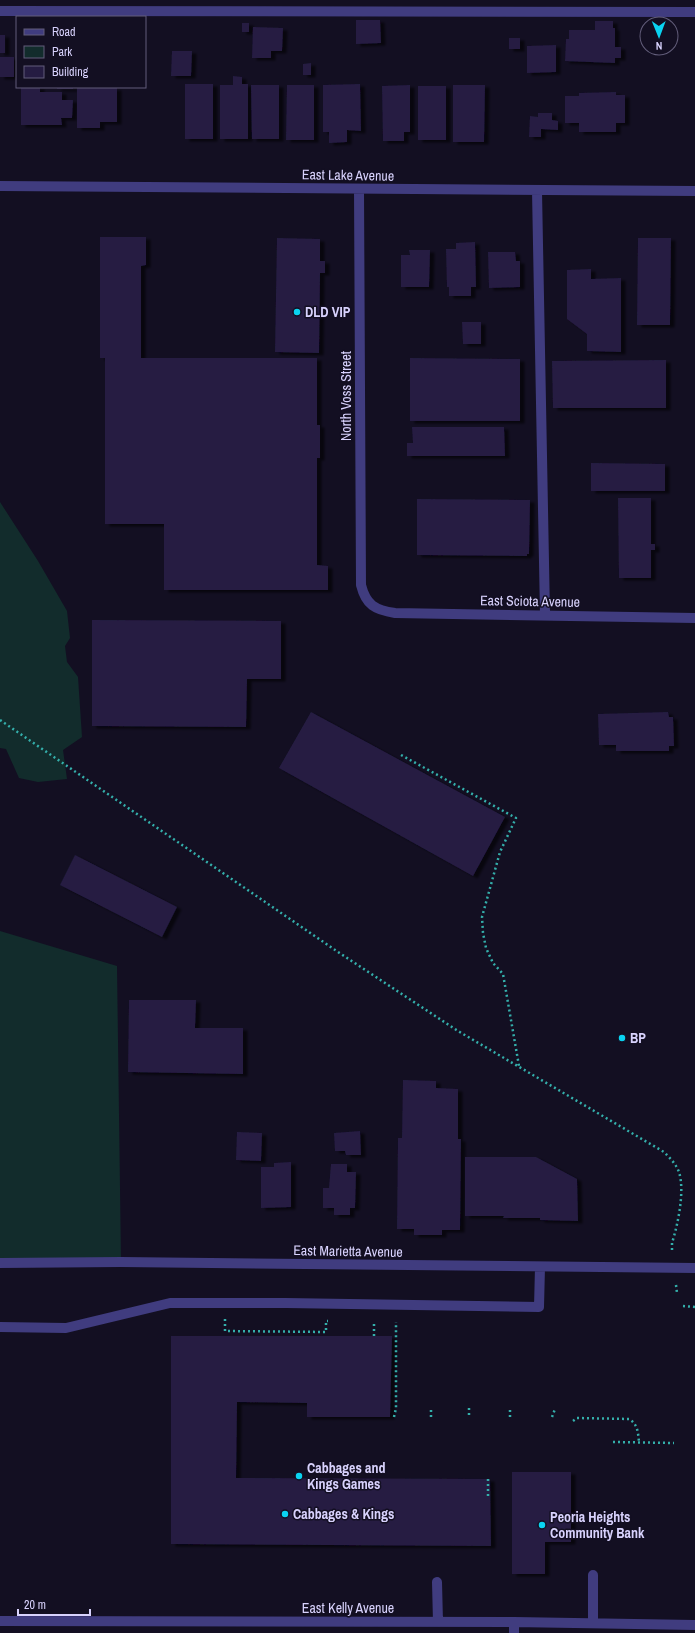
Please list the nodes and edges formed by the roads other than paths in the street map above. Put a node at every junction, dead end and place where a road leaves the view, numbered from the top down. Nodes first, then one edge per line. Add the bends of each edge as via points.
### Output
1 (0, 11) edge
2 (695, 12) edge
3 (0, 186) edge
4 (358, 189) junction
5 (537, 191) junction
6 (695, 191) edge
7 (368, 602) joint
8 (545, 615) junction
9 (695, 618) edge
10 (0, 1263) edge
11 (540, 1267) junction
12 (695, 1268) edge
13 (0, 1327) edge
14 (593, 1575) dead end
15 (437, 1582) dead end
16 (0, 1621) edge
17 (438, 1622) junction
18 (514, 1622) junction
19 (593, 1623) junction
20 (695, 1625) edge
21 (514, 1633) edge

1 - 2 street
3 - 4 street, East Lake Avenue
4 - 5 street, East Lake Avenue
4 - 7 street, North Voss Street via 362,585
5 - 6 street, East Lake Avenue
5 - 8 street
7 - 8 street, East Sciota Avenue via 379,610 395,613
8 - 9 street, East Sciota Avenue
10 - 11 street, East Marietta Avenue
11 - 12 street, East Marietta Avenue
11 - 13 street via 539,1307 170,1303 66,1328
14 - 19 street
15 - 17 street
16 - 17 street, East Kelly Avenue
17 - 18 street, East Kelly Avenue
18 - 19 street, East Kelly Avenue
18 - 21 street
19 - 20 street, East Kelly Avenue

